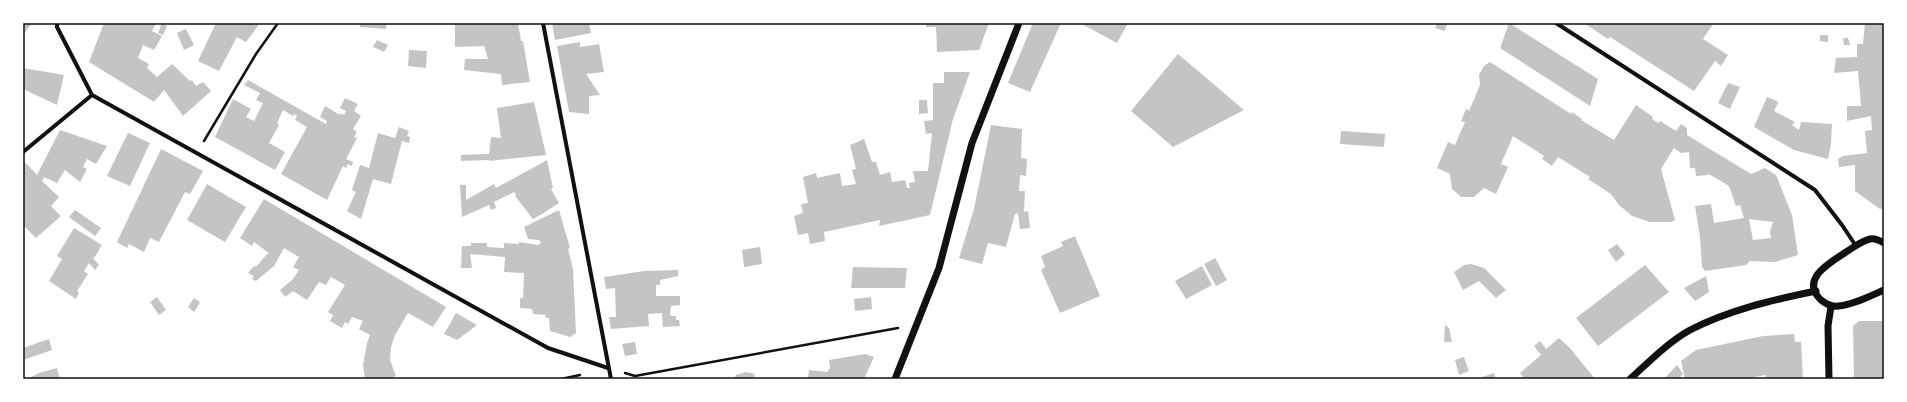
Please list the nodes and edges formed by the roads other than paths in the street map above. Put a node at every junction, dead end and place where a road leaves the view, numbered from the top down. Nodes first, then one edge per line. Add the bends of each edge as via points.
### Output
1 (58, 23) edge
2 (543, 23) edge
3 (1019, 23) edge
4 (1556, 23) edge
5 (92, 95) junction
6 (23, 152) edge
7 (1884, 242) edge
8 (1856, 246) junction
9 (1884, 290) edge
10 (1816, 291) junction
11 (1831, 306) junction
12 (608, 368) junction
13 (611, 379) edge
14 (895, 379) edge
15 (1630, 379) edge
16 (1829, 379) edge

1 - 5 street via 57,27
2 - 12 street
3 - 14 street via 972,143 939,268
4 - 8 street via 1815,190
5 - 6 street
5 - 12 street via 548,348
7 - 8 street via 1871,239
8 - 10 street via 1821,269 1815,278
9 - 11 street via 1844,305
10 - 11 street via 1819,298
10 - 15 street via 1742,309 1690,330
11 - 16 street via 1828,326
12 - 13 street

